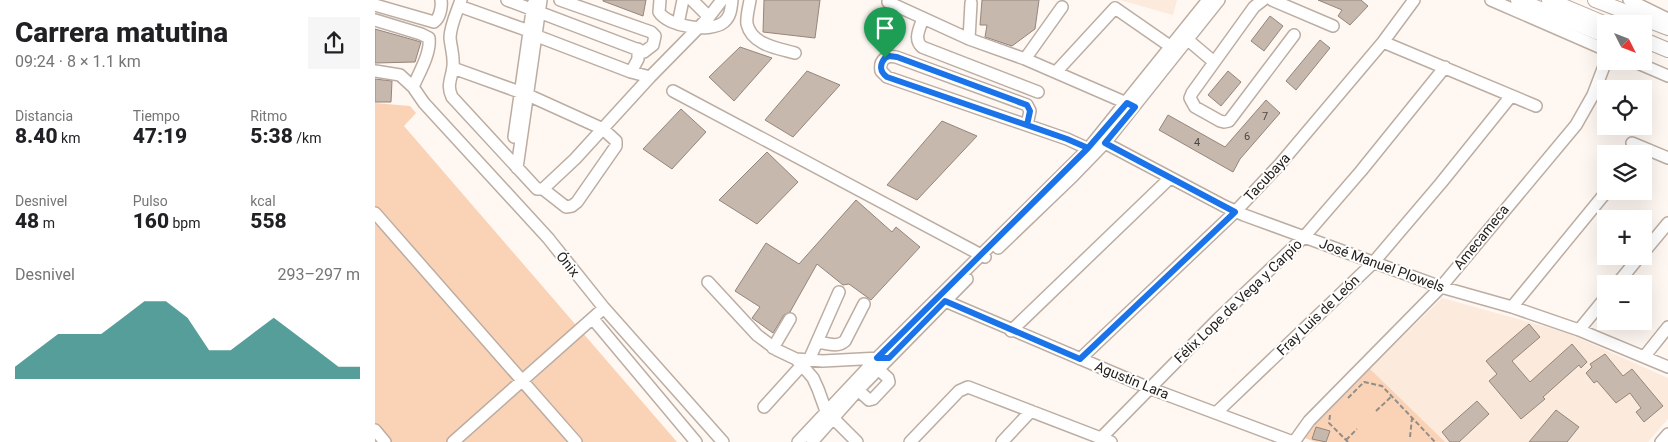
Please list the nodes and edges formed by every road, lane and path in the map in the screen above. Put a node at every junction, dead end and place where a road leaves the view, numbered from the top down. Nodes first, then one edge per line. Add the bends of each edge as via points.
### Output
1 (507, 0) edge
2 (541, 0) edge
3 (560, 0) edge
4 (660, 0) edge
5 (722, 0) edge
6 (732, 0) edge
7 (750, 0) edge
8 (1208, 0) edge
9 (1219, 0) edge
10 (1263, 0) edge
11 (1272, 0) edge
12 (1415, 0) edge
13 (1491, 0) edge
14 (1518, 0) edge
15 (1549, 0) edge
16 (1595, 0) edge
17 (1629, 0) edge
18 (887, 2) dead end
19 (441, 3) edge
20 (460, 3) edge
21 (579, 3) edge
22 (689, 3) edge
23 (971, 3) dead end
24 (375, 4) edge
25 (536, 7) edge
26 (1061, 7) dead end
27 (709, 16) junction
28 (923, 18) junction
29 (1668, 18) edge
30 (375, 20) edge
31 (1597, 20) edge
32 (677, 24) junction
33 (1333, 26) dead end
34 (698, 28) junction
35 (1668, 28) edge
36 (1597, 32) edge
37 (533, 34) junction
38 (1294, 35) dead end
39 (1190, 37) junction
40 (969, 39) junction
41 (1383, 42) junction
42 (1653, 44) edge
43 (1597, 46) edge
44 (638, 49) junction
45 (1175, 49) junction
46 (1653, 51) edge
47 (1668, 52) edge
48 (795, 53) dead end
49 (1217, 58) junction
50 (1025, 59) junction
51 (453, 68) junction
52 (1445, 68) junction
53 (1603, 70) edge
54 (1653, 70) edge
55 (375, 72) edge
56 (631, 72) junction
57 (1055, 72) junction
58 (1668, 76) edge
59 (650, 77) junction
60 (413, 87) junction
61 (673, 92) dead end
62 (1038, 92) dead end
63 (524, 94) junction
64 (1511, 96) junction
65 (1131, 105) junction
66 (1536, 106) dead end
67 (1027, 125) junction
68 (603, 129) junction
69 (1105, 143) junction
70 (1092, 151) junction
71 (1652, 153) edge
72 (1668, 158) edge
73 (514, 165) junction
74 (1170, 178) junction
75 (543, 189) junction
76 (1600, 200) edge
77 (1235, 212) junction
78 (375, 213) edge
79 (1668, 223) edge
80 (1304, 237) junction
81 (1652, 242) edge
82 (984, 257) junction
83 (1373, 263) junction
84 (1633, 265) edge
85 (1624, 275) edge
86 (708, 282) dead end
87 (1441, 287) junction
88 (839, 292) dead end
89 (942, 299) junction
90 (863, 304) dead end
91 (1511, 307) junction
92 (605, 308) junction
93 (1597, 308) edge
94 (593, 319) junction
95 (790, 319) dead end
96 (1668, 328) edge
97 (1579, 330) junction
98 (1011, 331) junction
99 (817, 342) junction
100 (773, 348) junction
101 (1643, 357) junction
102 (1080, 359) junction
103 (803, 362) junction
104 (878, 364) junction
105 (1668, 367) edge
106 (522, 382) junction
107 (1149, 388) junction
108 (858, 390) junction
109 (1392, 396) junction
110 (1347, 398) dead end
111 (764, 407) dead end
112 (1335, 410) dead end
113 (1031, 411) junction
114 (1376, 411) dead end
115 (1216, 413) junction
116 (830, 415) junction
117 (1412, 418) junction
118 (1357, 429) dead end
119 (375, 430) edge
120 (1668, 434) edge
121 (1410, 437) dead end
122 (1106, 440) edge
123 (1347, 441) edge
124 (385, 442) edge
125 (453, 442) edge
126 (577, 442) edge
127 (696, 442) edge
128 (723, 442) edge
129 (798, 442) edge
130 (812, 442) edge
131 (857, 442) edge
132 (910, 442) edge
133 (1002, 442) edge
134 (1293, 442) edge
135 (1435, 442) edge
136 (1661, 442) edge

1 - 25 street
2 - 25 street
3 - 21 street
4 - 32 street via 661,15
5 - 27 street
6 - 34 street via 730,14 723,23
7 - 48 street via 747,22 756,39 767,46
8 - 45 street
9 - 39 street
10 - 49 street via 1254,7
11 - 33 street
12 - 41 street, Tacubaya
13 - 43 street
14 - 36 main road
15 - 31 main road
16 - 35 main road
17 - 29 street
18 - 28 street
19 - 24 street via 434,22
20 - 37 street
20 - 51 street via 450,32
21 - 44 street via 653,33 655,41 650,49 644,52
22 - 27 street
22 - 32 street
23 - 40 street
25 - 37 street
25 - 44 street
26 - 50 street
27 - 34 street
28 - 40 street
28 - 62 street via 917,38 922,47
30 - 60 street via 429,38
32 - 34 street
34 - 59 street
37 - 56 street
37 - 63 street
38 - 49 street via 1232,117 1224,122 1195,106 1190,98
39 - 45 street
39 - 49 street
40 - 50 street
41 - 52 street
41 - 77 street, Tacubaya
42 - 47 main road
44 - 56 street via 638,59
45 - 57 street via 1115,8
45 - 65 street
46 - 47 main road
50 - 57 street
51 - 63 street
51 - 73 street via 449,85 452,96
52 - 64 street
52 - 80 street, Félix Lope de Vega y Carpio
53 - 87 street, Amecameca via 1576,125
54 - 58 street
55 - 60 street via 400,75
56 - 59 street
57 - 65 street
59 - 68 street
60 - 92 street, Ónix via 548,238
61 - 82 street
63 - 68 street
63 - 73 street
64 - 66 street
64 - 83 street, Fray Luis de León
65 - 69 street
65 - 70 street
67 - 67 street via 887,77 881,71 881,64 889,56 897,57 1027,105 1030,111
67 - 70 street
68 - 75 street
68 - 75 street via 616,141 616,146 577,202 566,207
69 - 70 street
69 - 74 street, José Manuel Plowels
70 - 82 street
71 - 72 street
73 - 75 street via 537,189
74 - 77 street, José Manuel Plowels
74 - 98 street
76 - 91 street
77 - 80 street, José Manuel Plowels
77 - 102 street, Tacubaya
78 - 106 street
79 - 81 street
80 - 83 street, José Manuel Plowels
80 - 107 street, Félix Lope de Vega y Carpio
82 - 89 street
83 - 87 street, José Manuel Plowels
83 - 115 street, Fray Luis de León
84 - 85 street
86 - 100 street
87 - 91 street, José Manuel Plowels
87 - 134 street, Amecameca via 1315,415
88 - 99 street
89 - 98 street, Agustín Lara
89 - 104 street
89 - 104 street via 889,358
90 - 99 street via 842,344
91 - 97 street, José Manuel Plowels
92 - 94 street
92 - 128 street, Ónix
93 - 97 street
94 - 106 street
94 - 127 street
95 - 100 street
96 - 101 street
97 - 101 street, José Manuel Plowels
98 - 102 street, Agustín Lara
99 - 103 street
100 - 103 street
101 - 105 street, José Manuel Plowels
102 - 107 street, Agustín Lara
103 - 104 street
103 - 111 street
103 - 116 street
104 - 108 street
104 - 108 street via 889,382 873,399 869,400
104 - 116 street
106 - 125 street
106 - 126 street
107 - 115 street, Agustín Lara
107 - 122 street, Félix Lope de Vega y Carpio
108 - 116 street
109 - 110 path via 1382,386 1364,382
109 - 114 path
109 - 117 path
112 - 123 path via 1329,416 1329,423
113 - 122 street
113 - 132 street via 975,388 963,388
113 - 133 street
115 - 134 street, Agustín Lara
116 - 129 street
116 - 130 street
116 - 131 street
117 - 121 path
117 - 135 path
118 - 123 path
119 - 124 street
120 - 136 street

